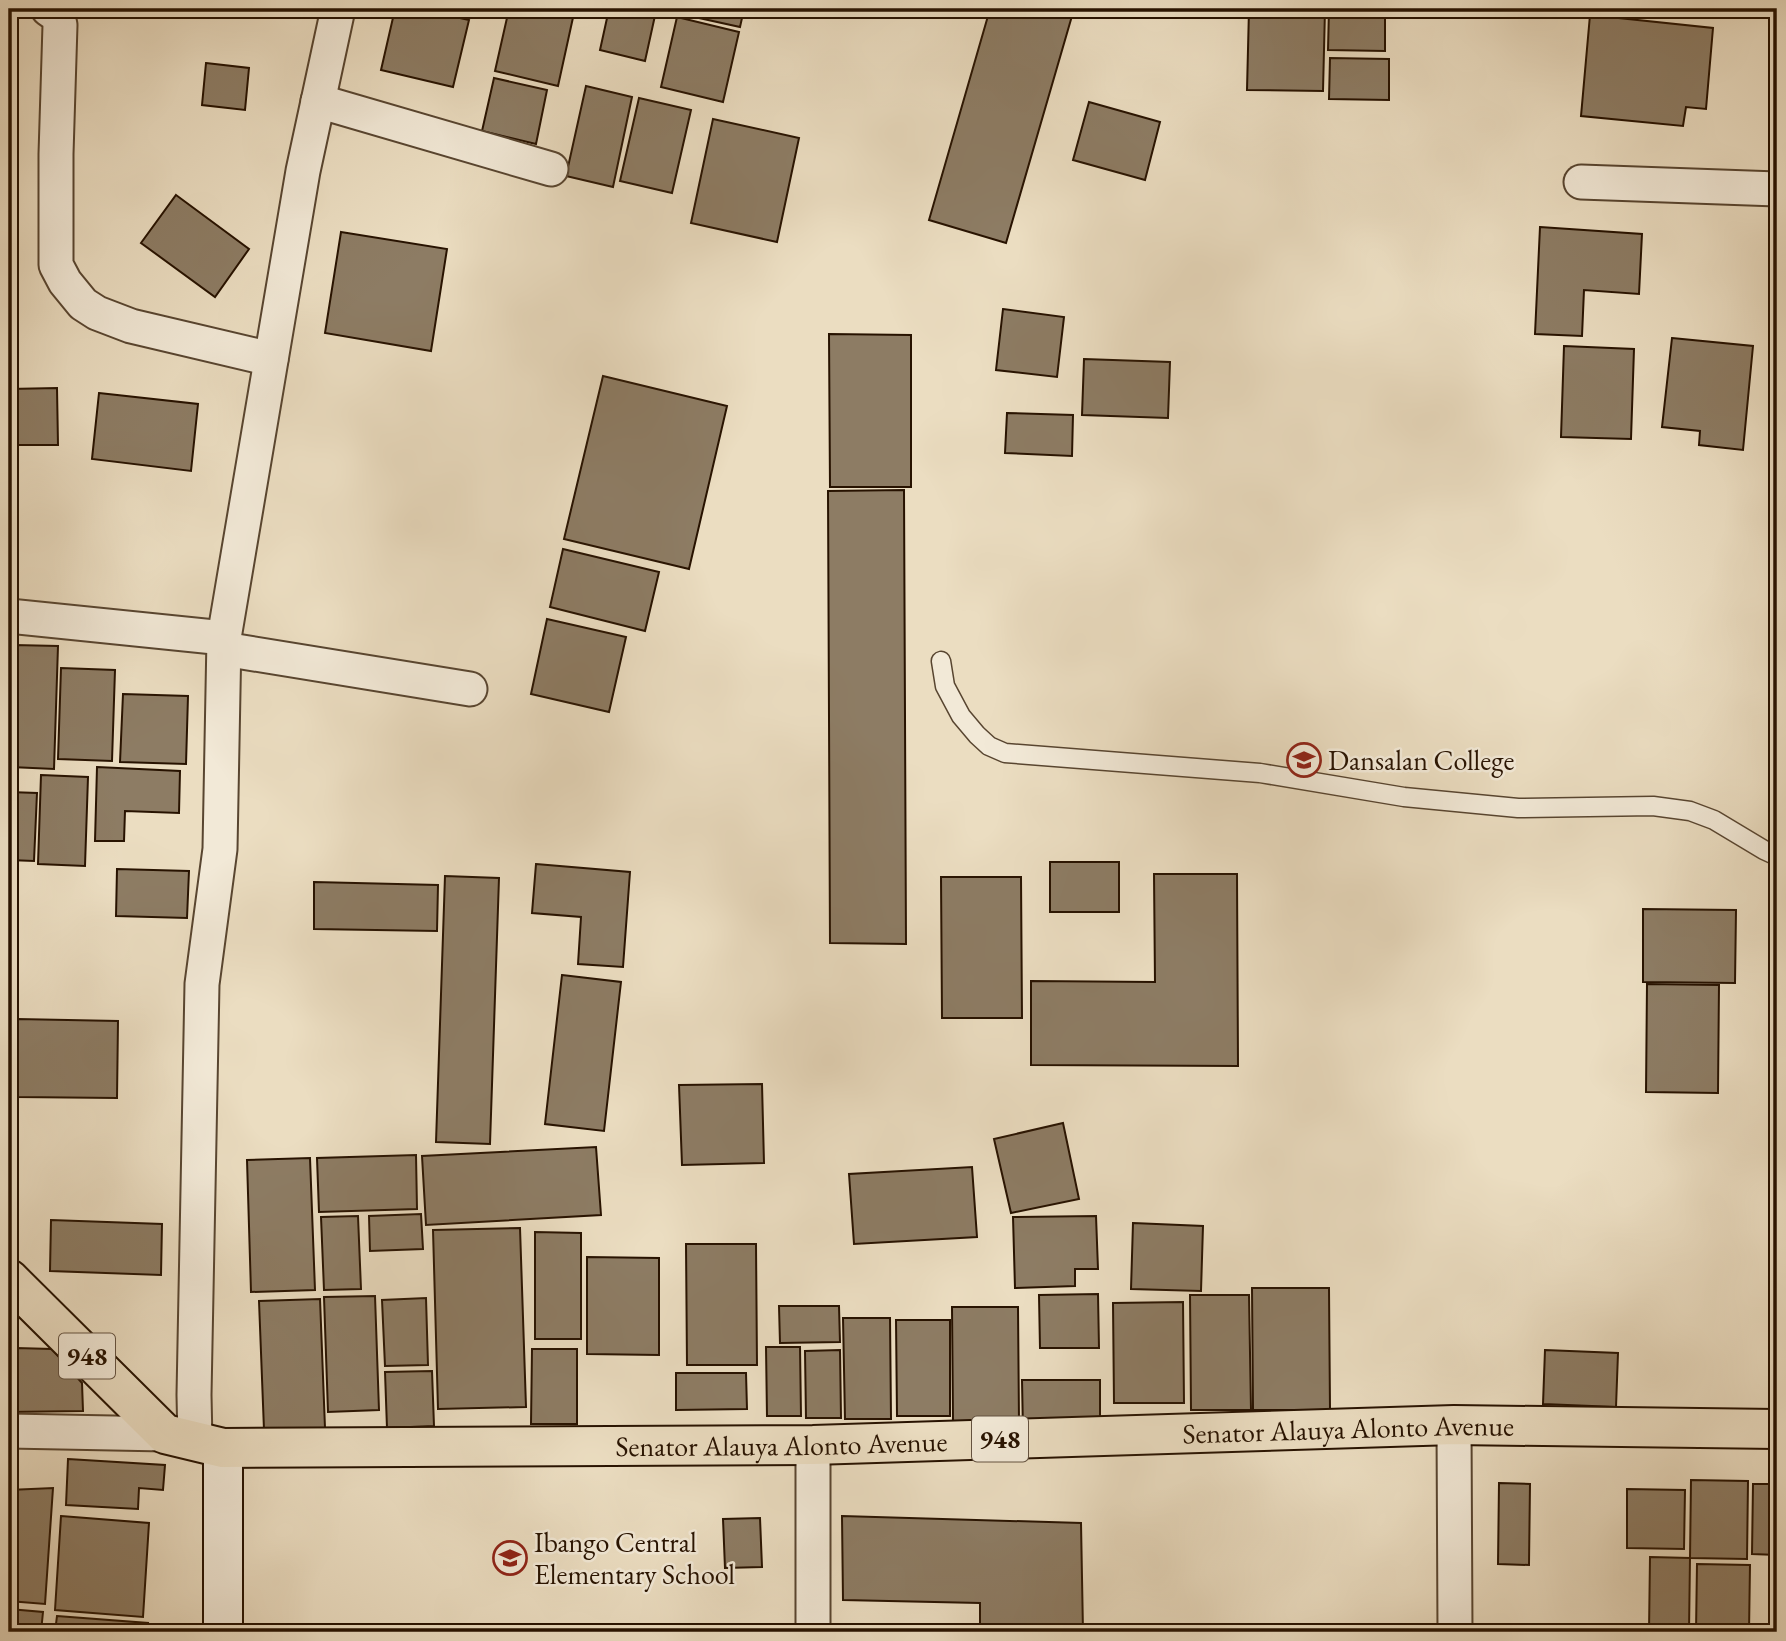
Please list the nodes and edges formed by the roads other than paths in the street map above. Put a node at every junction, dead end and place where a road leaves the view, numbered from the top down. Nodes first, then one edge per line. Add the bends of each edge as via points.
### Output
1 (48, 9) edge
2 (338, 9) edge
3 (318, 101) junction
4 (551, 169) dead end
5 (1581, 181) dead end
6 (1777, 189) edge
7 (271, 359) junction
8 (9, 616) edge
9 (224, 644) junction
10 (941, 661) dead end
11 (470, 689) dead end
12 (1777, 856) edge
13 (9, 1279) edge
14 (1454, 1425) junction
15 (1777, 1429) edge
16 (9, 1432) edge
17 (194, 1441) junction
18 (813, 1445) junction
19 (223, 1632) edge
20 (813, 1632) edge
21 (1455, 1632) edge

1 - 7 street via 58,16 60,25 56,265 65,282 83,304 131,326
2 - 3 street
3 - 4 street
3 - 7 street
5 - 6 street
7 - 9 street
8 - 9 street
9 - 11 street
9 - 17 street via 220,849 202,984
10 - 12 lane via 945,687 961,716 989,746 1005,753 1261,773 1404,797 1517,808 1653,806 1714,820
13 - 17 main road, 948
14 - 15 main road, Senator Alauya Alonto Avenue / 948
14 - 18 main road, Senator Alauya Alonto Avenue / 948
14 - 21 street
16 - 17 street
17 - 18 main road, Senator Alauya Alonto Avenue / 948
17 - 19 main road
18 - 20 street

